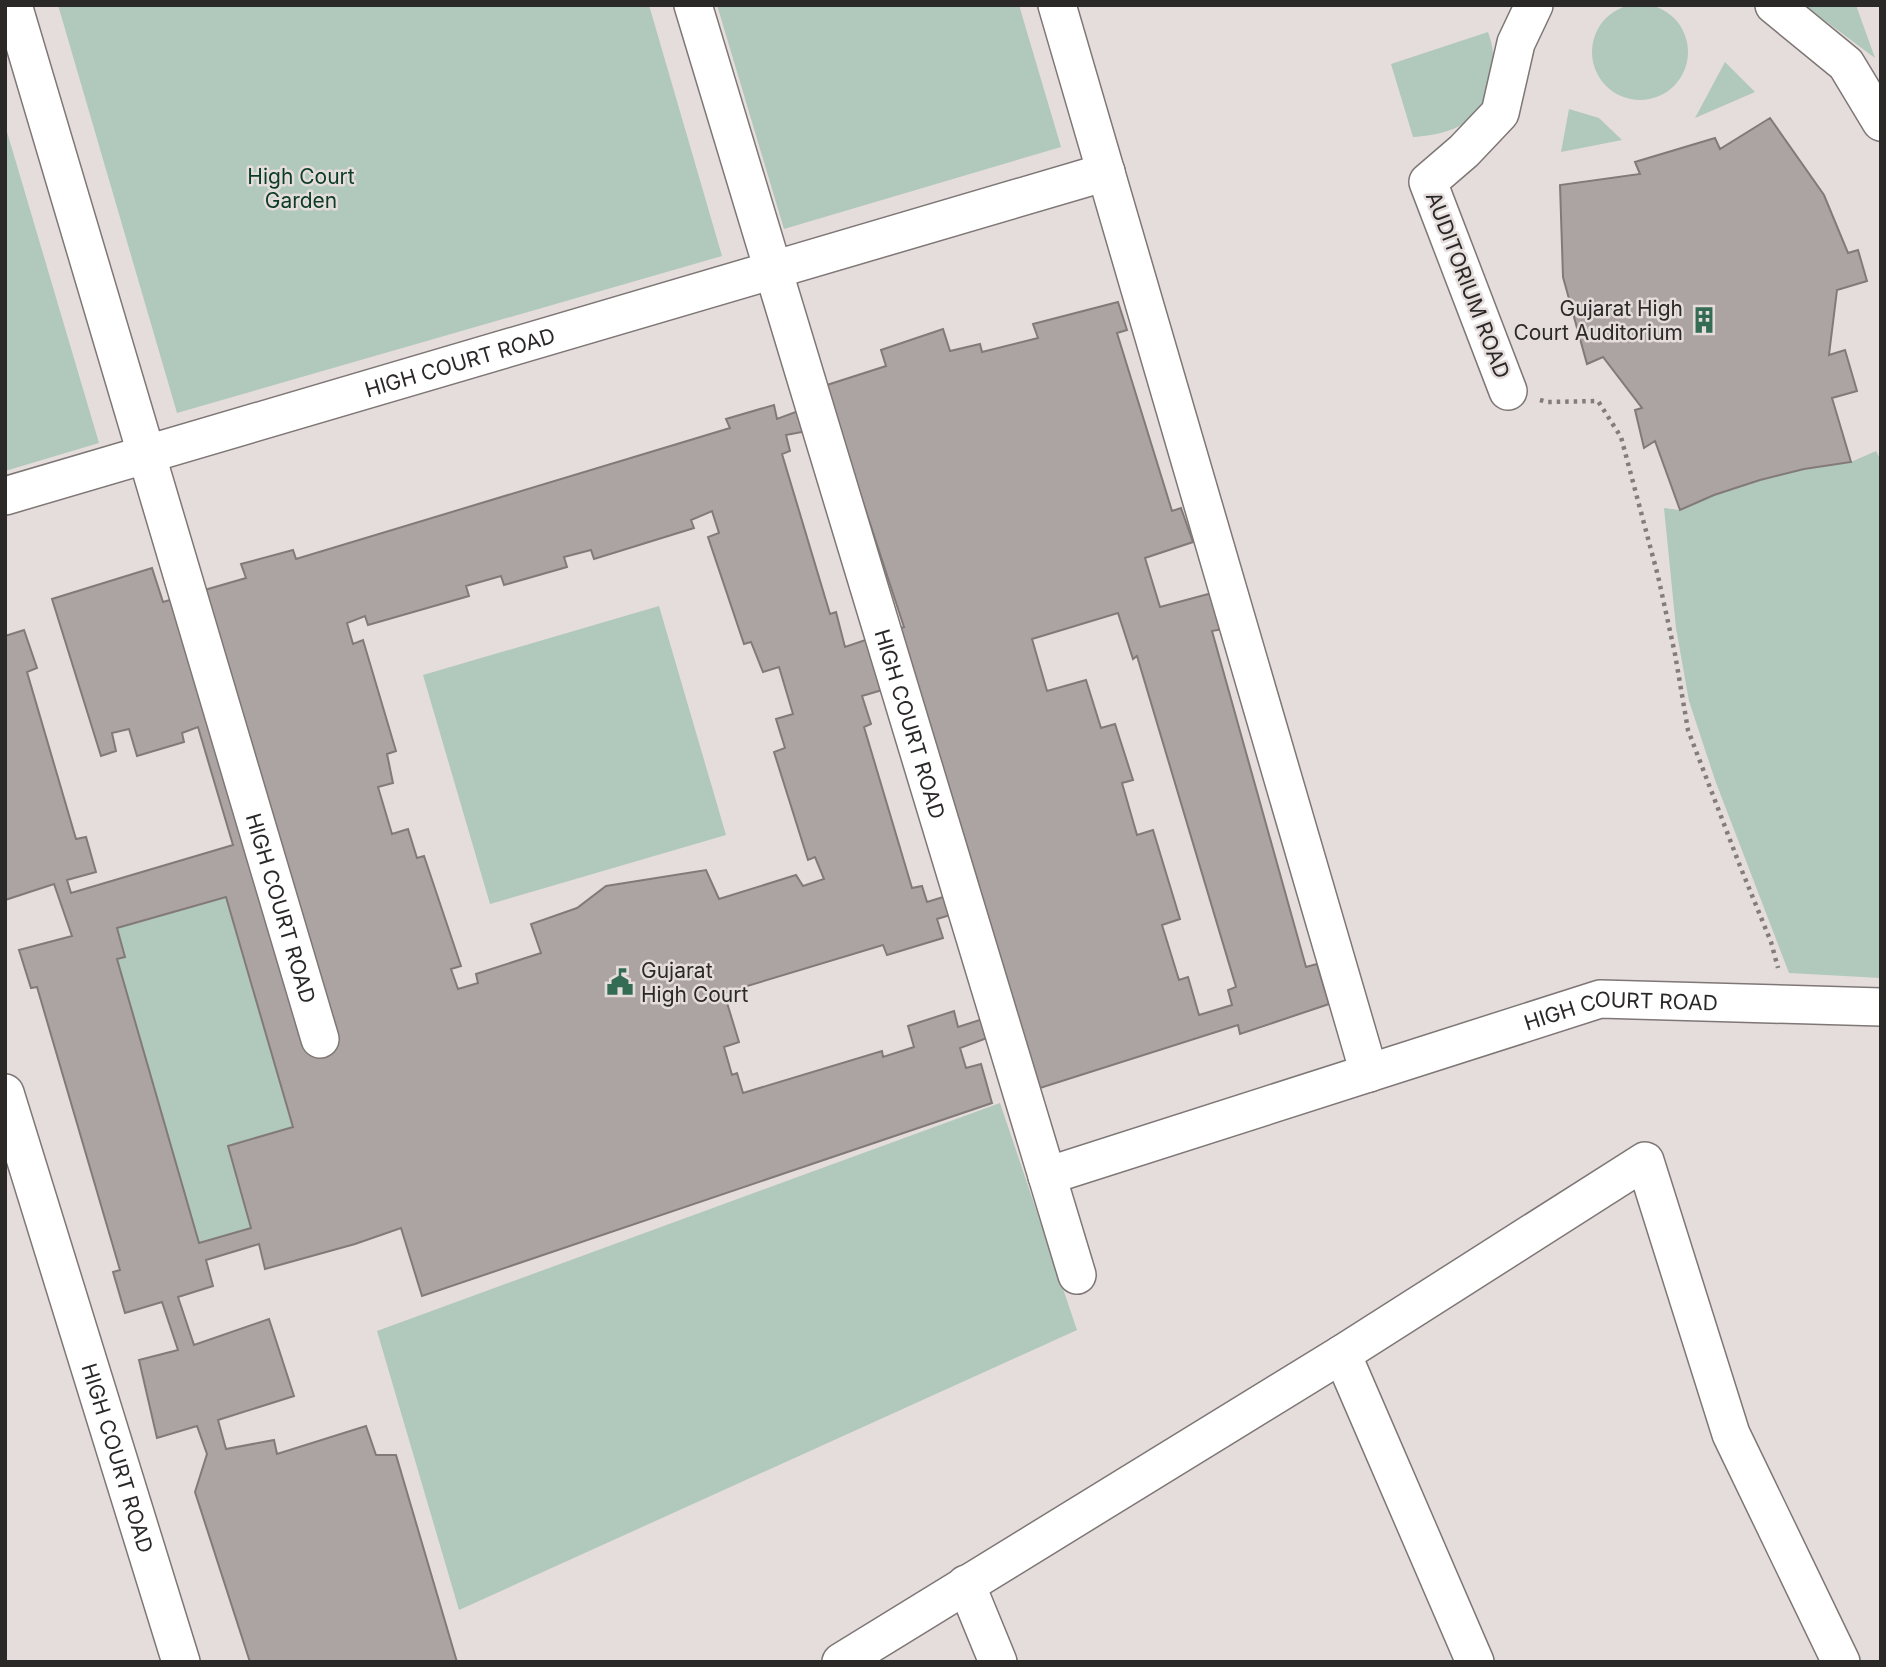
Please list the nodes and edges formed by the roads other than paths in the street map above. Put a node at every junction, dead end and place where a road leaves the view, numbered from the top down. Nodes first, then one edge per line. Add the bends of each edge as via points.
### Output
1 (13, 5) edge
2 (693, 5) edge
3 (1057, 5) edge
4 (1501, 5) edge
5 (1534, 5) edge
6 (1774, 5) edge
7 (1516, 43) junction
8 (1881, 122) edge
9 (1106, 172) junction
10 (773, 271) junction
11 (1508, 391) road end
12 (146, 454) junction
13 (5, 496) edge
14 (1881, 1007) edge
15 (320, 1039) dead end
16 (1369, 1073) junction
17 (5, 1093) edge
18 (1047, 1175) junction
19 (1077, 1275) dead end
20 (1342, 1354) junction
21 (966, 1584) junction
22 (181, 1662) edge
23 (841, 1662) edge
24 (998, 1662) edge
25 (1475, 1662) edge
26 (1841, 1662) edge

1 - 12 street, HIGH COURT ROAD
2 - 10 street, HIGH COURT ROAD
3 - 9 street
4 - 7 street
5 - 7 street, AUDITORIUM ROAD
6 - 8 street via 1846,64
7 - 11 street, AUDITORIUM ROAD via 1500,113 1429,182
9 - 10 street, HIGH COURT ROAD
9 - 16 street
10 - 12 street, HIGH COURT ROAD
10 - 18 street, HIGH COURT ROAD
12 - 13 street, HIGH COURT ROAD
12 - 15 street, HIGH COURT ROAD
14 - 16 street, HIGH COURT ROAD via 1600,999
16 - 18 street, HIGH COURT ROAD
17 - 22 street, HIGH COURT ROAD
18 - 19 street, HIGH COURT ROAD
20 - 21 street
20 - 25 street
20 - 26 street via 1645,1161 1731,1434
21 - 23 street
21 - 24 street

